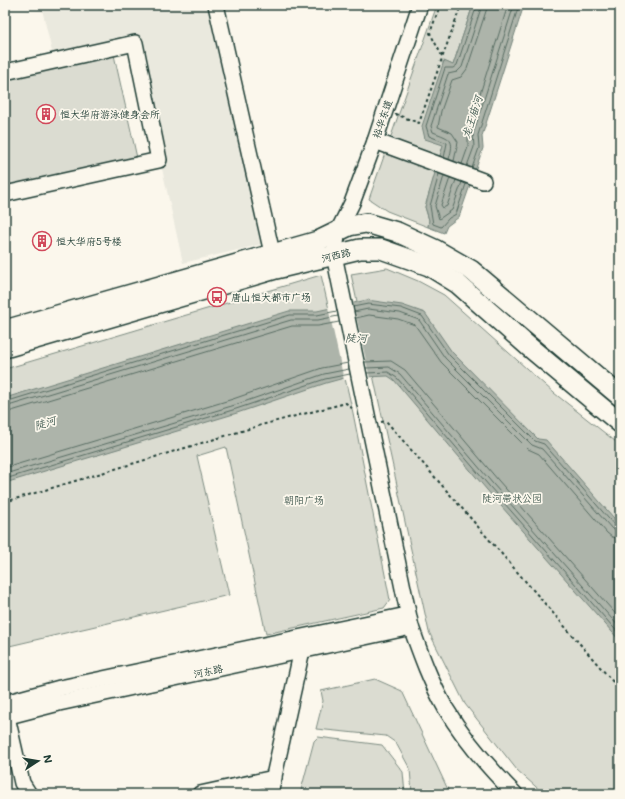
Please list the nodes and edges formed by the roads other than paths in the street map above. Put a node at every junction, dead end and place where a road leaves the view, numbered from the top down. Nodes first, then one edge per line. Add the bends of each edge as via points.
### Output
1 (216, 5) edge
2 (420, 5) edge
3 (5, 72) edge
4 (375, 141) junction
5 (483, 180) dead end
6 (5, 194) edge
7 (338, 231) junction
8 (272, 253) junction
9 (334, 255) junction
10 (5, 330) edge
11 (5, 348) edge
12 (620, 396) edge
13 (620, 423) edge
14 (409, 621) junction
15 (302, 650) junction
16 (6, 712) edge
17 (274, 778) junction
18 (29, 794) edge
19 (200, 794) edge
20 (270, 794) edge
21 (515, 794) edge

1 - 8 street
2 - 4 street, 裕华东道
3 - 6 street via 134,43 159,160
4 - 5 street
4 - 7 street, 裕华东道 via 352,203
7 - 8 main road, 河西路 via 318,241
7 - 9 street, 裕华东道
7 - 12 main road, 河西路 via 366,223 397,232 471,270
8 - 10 main road, 河西路
9 - 11 main road, 河西路 via 276,268
9 - 13 main road, 河西路 via 360,249 381,249 429,266 458,284
9 - 14 street, 裕华东道
14 - 15 street, 河东路
14 - 16 street, 河东路 via 68,686
14 - 21 street via 423,660 446,709 474,748
15 - 16 street, 河东路 via 59,703
15 - 17 street
16 - 18 street via 22,783
17 - 19 street
17 - 20 street

